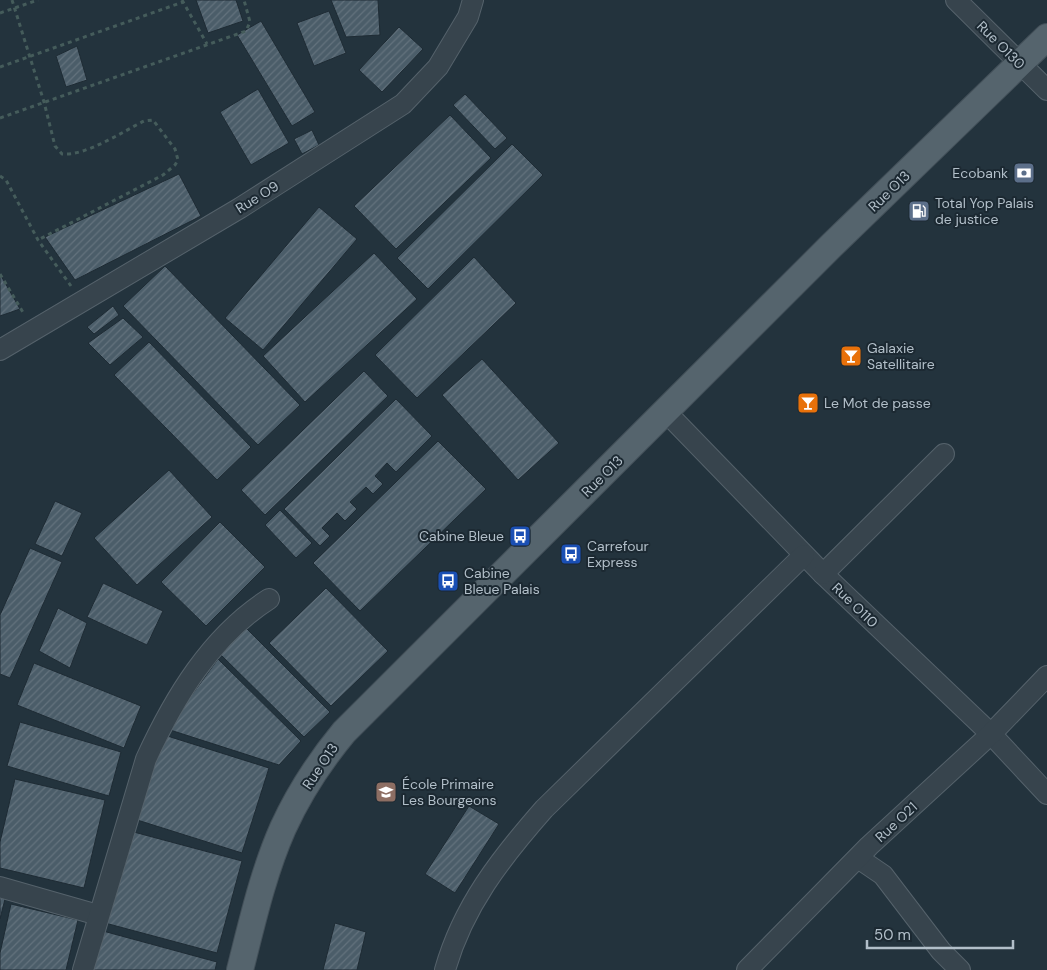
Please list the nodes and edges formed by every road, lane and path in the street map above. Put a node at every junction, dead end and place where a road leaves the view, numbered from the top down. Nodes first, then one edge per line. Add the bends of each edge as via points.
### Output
1 (12, 0) edge
2 (38, 0) edge
3 (244, 0) edge
4 (473, 0) edge
5 (956, 0) edge
6 (182, 1) edge
7 (14, 8) junction
8 (0, 13) edge
9 (1047, 37) edge
10 (207, 44) junction
11 (30, 56) junction
12 (1021, 64) junction
13 (0, 67) edge
14 (1047, 90) edge
15 (44, 102) junction
16 (0, 118) edge
17 (0, 176) edge
18 (38, 240) junction
19 (0, 274) edge
20 (81, 300) junction
21 (32, 329) junction
22 (0, 350) edge
23 (666, 412) junction
24 (944, 454) dead end
25 (804, 555) junction
26 (823, 574) junction
27 (269, 599) dead end
28 (1047, 676) edge
29 (991, 734) junction
30 (1047, 794) edge
31 (858, 858) junction
32 (0, 888) edge
33 (98, 915) junction
34 (83, 970) edge
35 (240, 970) edge
36 (445, 970) edge
37 (747, 970) edge
38 (960, 970) edge

1 - 7 path
2 - 7 path
3 - 10 path via 250,22 246,31
4 - 20 street, Rue O9 via 468,17 438,67 403,104 240,208
5 - 12 street, Rue O130
6 - 10 path
6 - 11 path
7 - 8 path
7 - 11 path
9 - 12 main road, Rue O13
10 - 15 path
11 - 13 path
11 - 15 path
12 - 14 street, Rue O130
12 - 23 main road, Rue O13 via 831,246
15 - 16 path
15 - 18 path via 55,146 62,154 83,151 144,121 153,120 175,149 178,160 163,176
17 - 18 path via 6,180
18 - 20 path
19 - 21 path
20 - 21 street, Rue O9
21 - 22 street, Rue O9
23 - 25 street, Rue O110
23 - 35 main road, Rue O13 via 357,719 322,759 283,828
24 - 26 street
25 - 26 street, Rue O110
25 - 36 street via 532,822 482,887 455,938
26 - 29 street, Rue O110
27 - 33 street via 231,627 208,653 156,736
28 - 29 street, Rue O21
29 - 30 street, Rue O110
29 - 31 street, Rue O21
31 - 37 street, Rue O21
31 - 38 street via 883,875
32 - 33 street
33 - 34 street

